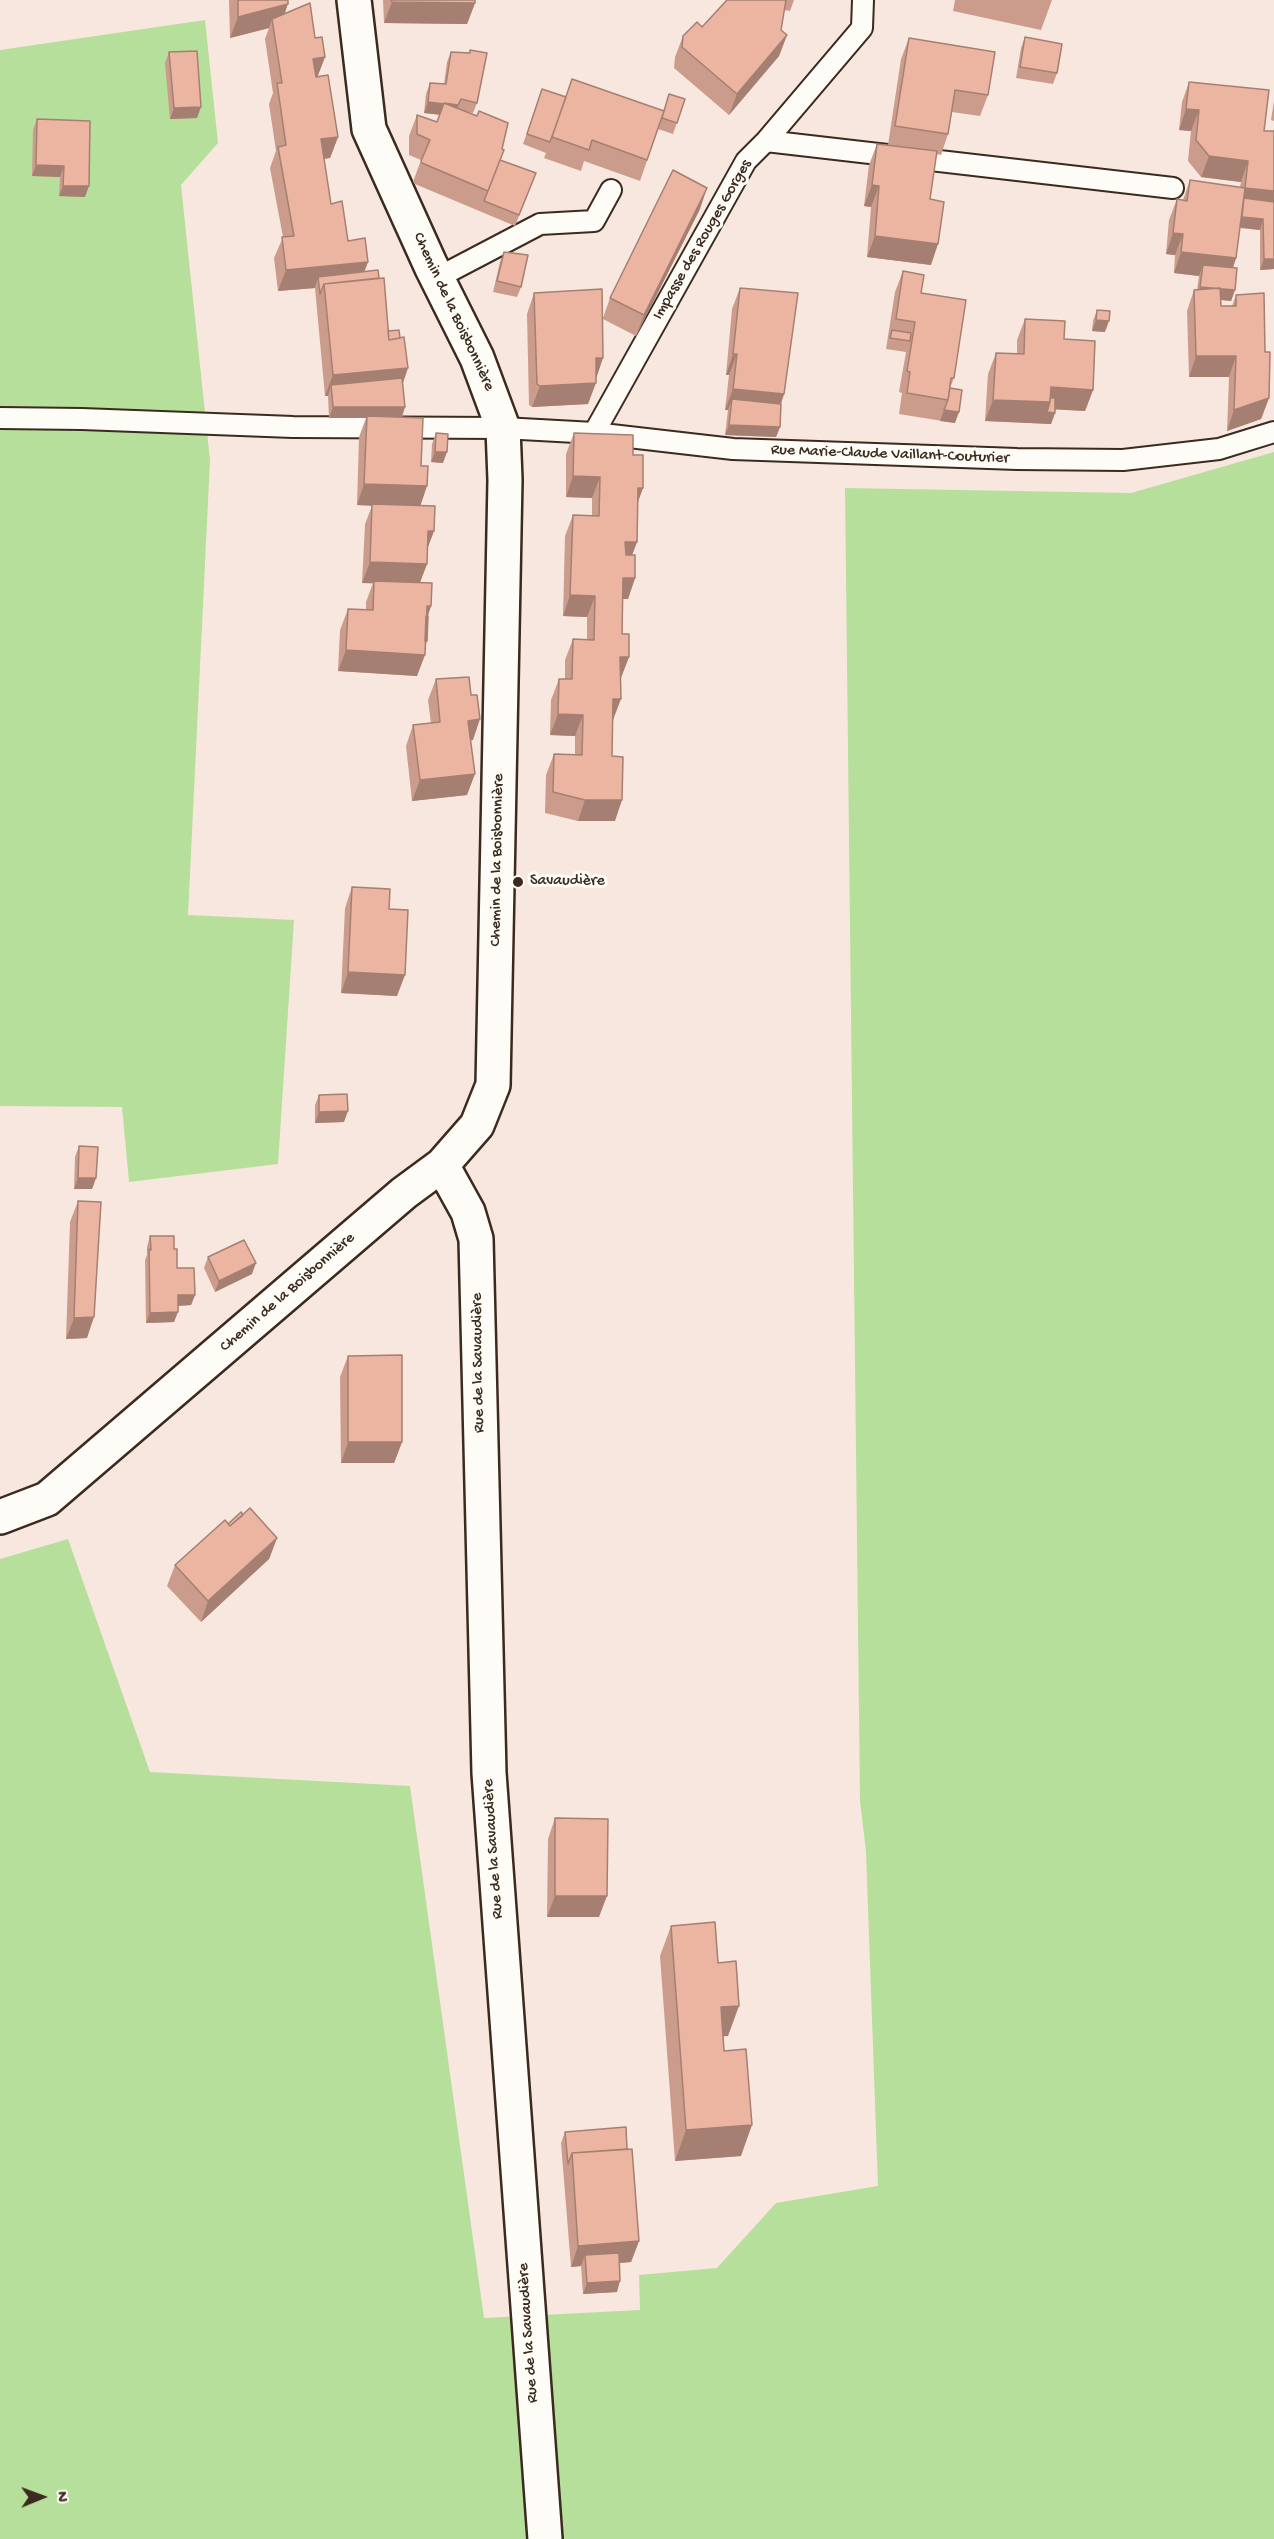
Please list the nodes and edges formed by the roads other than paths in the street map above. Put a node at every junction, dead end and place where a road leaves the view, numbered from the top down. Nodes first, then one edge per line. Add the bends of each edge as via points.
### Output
1 (354, 0) edge
2 (863, 0) edge
3 (766, 141) junction
4 (1173, 188) dead end
5 (611, 190) dead end
6 (437, 278) junction
7 (0, 418) edge
8 (503, 428) junction
9 (1274, 432) edge
10 (594, 433) junction
11 (442, 1165) junction
12 (0, 1517) edge
13 (545, 2539) edge

1 - 6 street, Chemin de la Boisbonnière via 369,129
2 - 3 lane, Impasse des Rouges Gorges via 862,28
3 - 4 lane
3 - 10 lane, Impasse des Rouges Gorges via 746,160
5 - 6 lane via 594,221 540,224
6 - 8 street, Chemin de la Boisbonnière via 477,358
7 - 8 lane, Rue Marie-Claude Vaillant-Couturier via 293,427
8 - 10 lane, Rue Marie-Claude Vaillant-Couturier
8 - 11 street, Chemin de la Boisbonnière via 493,1085 477,1125
9 - 10 lane, Rue Marie-Claude Vaillant-Couturier via 1219,449 1123,460 733,449
11 - 12 street, Chemin de la Boisbonnière via 404,1193 47,1499
11 - 13 street, Rue de la Savaudière via 464,1203 476,1239 489,1773

